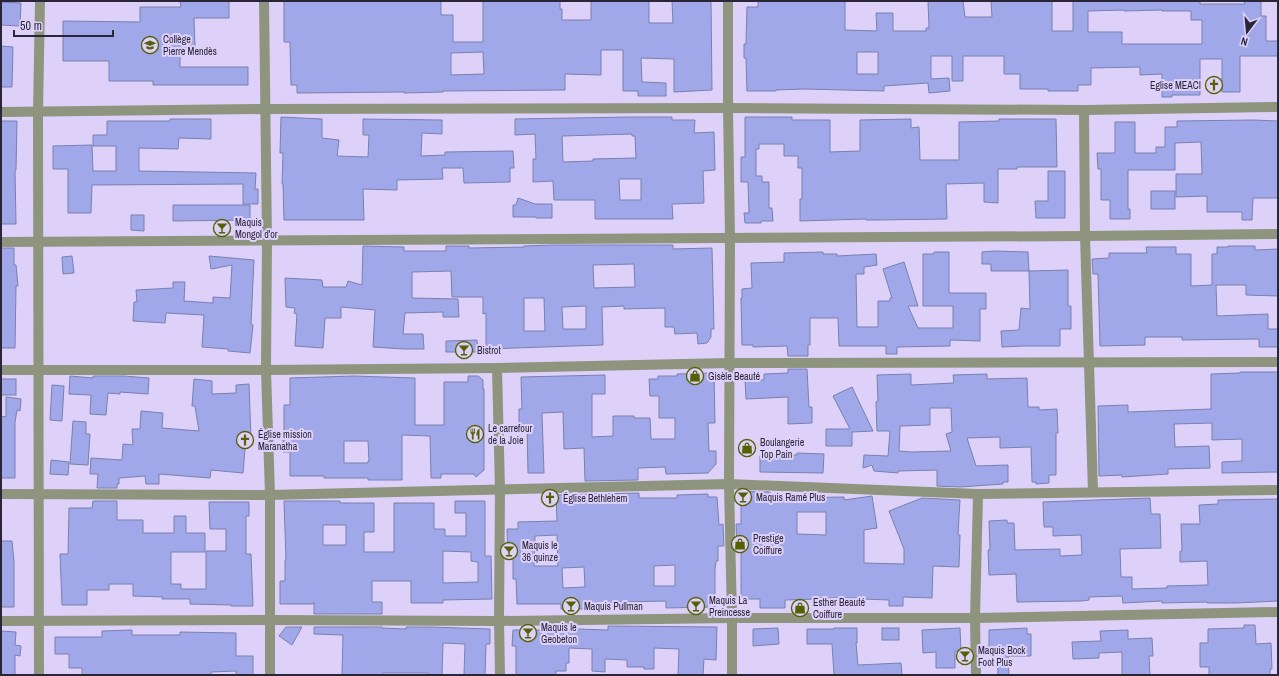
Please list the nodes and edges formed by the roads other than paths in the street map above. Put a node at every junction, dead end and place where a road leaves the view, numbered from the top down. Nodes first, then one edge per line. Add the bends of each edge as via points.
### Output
1 (40, 1) edge
2 (264, 1) edge
3 (728, 1) edge
4 (1278, 107) edge
5 (728, 108) junction
6 (266, 109) junction
7 (1084, 110) junction
8 (1, 112) edge
9 (38, 112) junction
10 (1278, 234) edge
11 (1085, 236) junction
12 (730, 238) junction
13 (267, 240) junction
14 (1, 242) edge
15 (38, 242) junction
16 (1278, 362) edge
17 (730, 363) junction
18 (1089, 364) junction
19 (497, 368) junction
20 (1, 370) edge
21 (38, 370) junction
22 (266, 370) junction
23 (729, 484) junction
24 (500, 490) junction
25 (1278, 490) edge
26 (1093, 492) junction
27 (1, 494) edge
28 (38, 494) junction
29 (978, 494) junction
30 (270, 495) junction
31 (1278, 612) edge
32 (732, 618) junction
33 (975, 618) junction
34 (269, 620) junction
35 (1, 621) edge
36 (39, 621) junction
37 (499, 621) junction
38 (39, 675) edge
39 (270, 675) edge
40 (500, 675) edge
41 (732, 675) edge
42 (976, 675) edge

1 - 9 street
2 - 6 street
3 - 5 street
4 - 7 street
5 - 6 street
5 - 7 street
5 - 12 street
6 - 9 street
6 - 13 street
7 - 11 street
8 - 9 street
9 - 15 street
10 - 11 street
11 - 12 street
11 - 18 street
12 - 13 street
12 - 17 street
13 - 15 street
13 - 22 street
14 - 15 street
15 - 21 street
16 - 18 street
17 - 18 street
17 - 19 street
17 - 23 street
18 - 26 street
19 - 22 street
19 - 24 street
20 - 21 street
21 - 22 street
21 - 28 street
22 - 30 street
23 - 24 street
23 - 29 street
23 - 32 street
24 - 30 street
24 - 37 street
25 - 26 street
26 - 29 street
27 - 28 street
28 - 30 street
28 - 36 street
29 - 33 street
30 - 34 street
31 - 33 street
32 - 33 street
32 - 37 street
32 - 41 street
33 - 42 street
34 - 36 street
34 - 37 street
34 - 39 street
35 - 36 street
36 - 38 street
37 - 40 street

